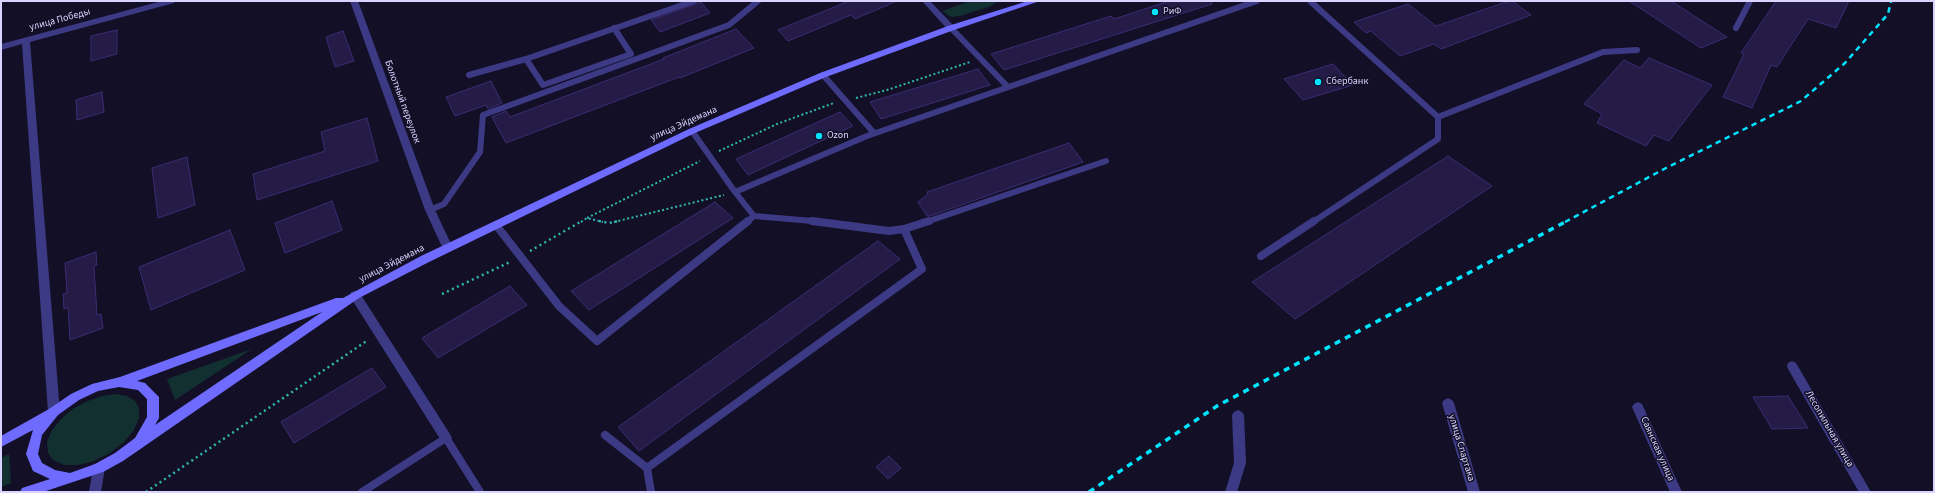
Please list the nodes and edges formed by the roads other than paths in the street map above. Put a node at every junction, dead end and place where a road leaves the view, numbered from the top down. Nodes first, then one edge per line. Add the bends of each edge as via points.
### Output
1 (171, 1) edge
2 (354, 1) edge
3 (694, 1) edge
4 (758, 1) edge
5 (926, 1) edge
6 (1036, 1) edge
7 (1257, 1) edge
8 (1310, 1) edge
9 (1750, 1) edge
10 (614, 28) junction
11 (951, 28) junction
12 (1736, 28) dead end
13 (26, 40) junction
14 (1, 47) edge
15 (1637, 50) dead end
16 (526, 59) junction
17 (469, 75) dead end
18 (823, 75) junction
19 (1008, 87) junction
20 (1438, 117) junction
21 (692, 131) junction
22 (874, 134) junction
23 (1106, 161) dead end
24 (735, 192) junction
25 (430, 210) junction
26 (754, 216) junction
27 (496, 225) junction
28 (904, 230) junction
29 (448, 248) junction
30 (1261, 256) dead end
31 (355, 296) junction
32 (1792, 366) dead end
33 (119, 382) junction
34 (1448, 403) dead end
35 (1638, 407) dead end
36 (54, 412) junction
37 (1238, 415) dead end
38 (605, 435) dead end
39 (446, 438) junction
40 (1, 442) edge
41 (139, 442) junction
42 (99, 468) junction
43 (647, 468) junction
44 (70, 478) junction
45 (26, 492) edge
46 (95, 492) edge
47 (362, 492) edge
48 (480, 492) edge
49 (651, 492) edge
50 (1231, 492) edge
51 (1474, 492) edge
52 (1676, 492) edge
53 (1865, 492) edge

1 - 13 street, улица Победы
2 - 25 street, Болотный переулок
3 - 10 lane
4 - 25 lane via 729,25 483,115 480,152 444,204
5 - 11 street
6 - 11 main road, улица Эйдемана
7 - 19 lane
8 - 20 lane
9 - 12 lane
10 - 16 lane
10 - 16 lane via 630,54 543,85
11 - 18 main road, улица Эйдемана
11 - 19 lane
13 - 14 street, улица Победы
13 - 36 street
15 - 20 lane via 1603,52
16 - 17 lane
18 - 21 main road, улица Эйдемана
18 - 22 lane
19 - 22 lane
20 - 30 lane via 1438,139
21 - 24 lane
21 - 27 main road, улица Эйдемана
22 - 24 lane
23 - 28 lane
24 - 26 lane
25 - 29 street, Болотный переулок
26 - 27 lane via 597,341 559,306
26 - 28 lane via 828,222 889,231
27 - 29 main road, улица Эйдемана
28 - 43 lane via 922,269
29 - 31 main road, улица Эйдемана
31 - 33 main road
31 - 39 street
31 - 41 main road
32 - 53 street, Лесопильная улица
33 - 36 main road via 96,387 75,396
33 - 41 main road via 141,386 153,398 152,418
34 - 51 street, улица Спартака
35 - 52 street, Саянская улица
36 - 40 main road
36 - 44 main road via 37,433 32,454 37,467 53,475
37 - 50 street via 1240,463
38 - 43 lane
39 - 47 lane
39 - 48 lane
41 - 42 main road
42 - 44 main road
42 - 46 street
43 - 49 lane
44 - 45 main road

